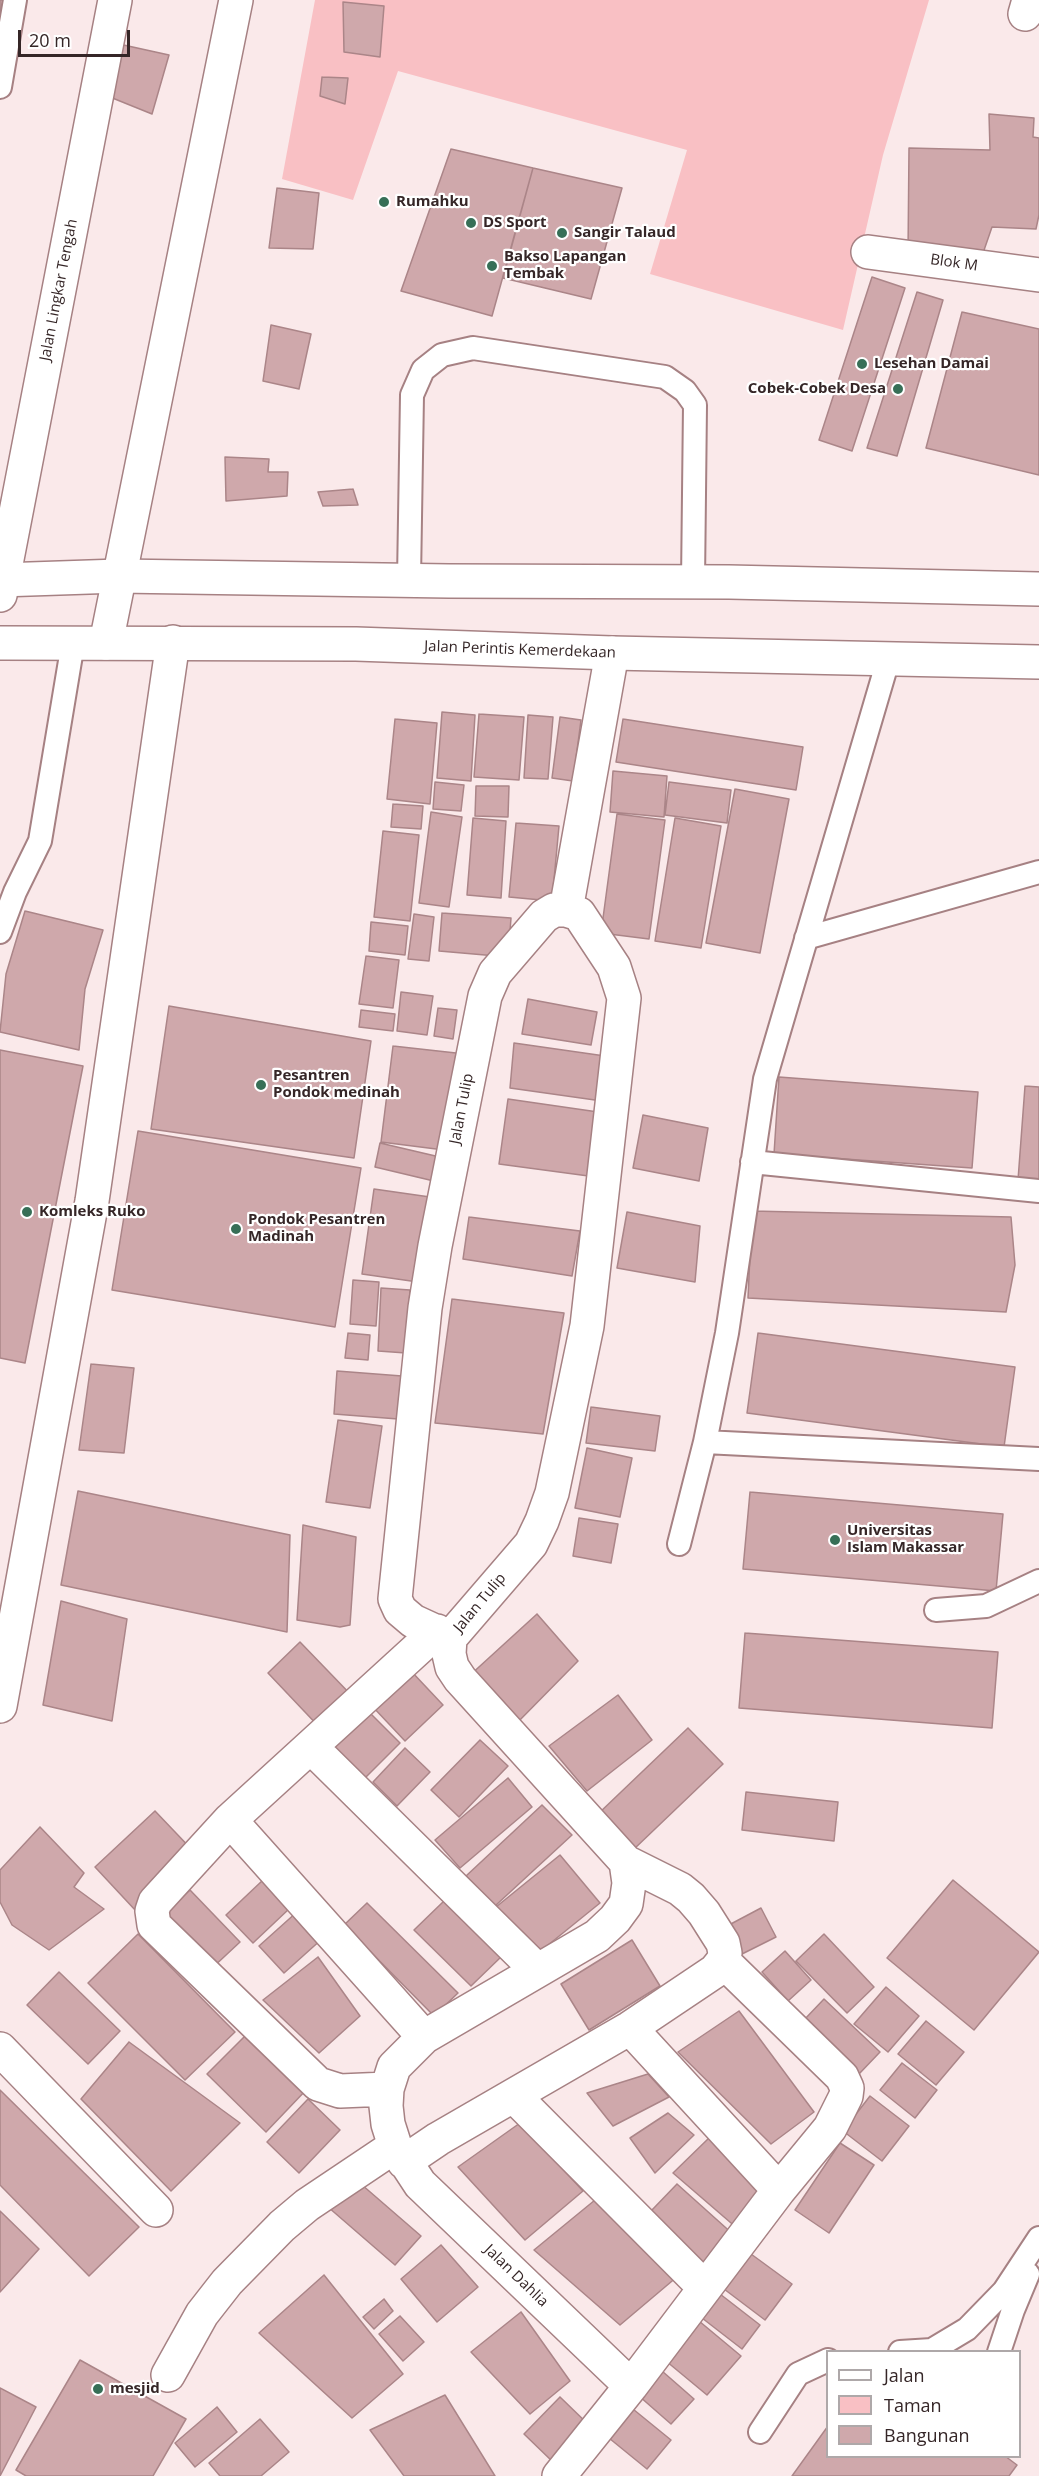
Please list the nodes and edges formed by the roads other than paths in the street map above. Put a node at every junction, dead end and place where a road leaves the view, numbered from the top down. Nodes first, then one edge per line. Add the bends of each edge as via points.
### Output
1 (15, 0) edge
2 (115, 0) edge
3 (236, 0) edge
4 (0, 87) edge
5 (868, 252) dead end
6 (1039, 275) edge
7 (119, 576) junction
8 (409, 579) junction
9 (693, 582) junction
10 (1, 585) edge
11 (1039, 589) edge
12 (173, 642) junction
13 (0, 643) edge
14 (73, 643) junction
15 (106, 643) junction
16 (612, 653) junction
17 (890, 657) junction
18 (1039, 662) edge
19 (1039, 872) edge
20 (566, 910) junction
21 (0, 932) edge
22 (806, 938) junction
23 (753, 1162) junction
24 (1039, 1191) edge
25 (705, 1442) junction
26 (1039, 1459) edge
27 (679, 1544) dead end
28 (1039, 1581) edge
29 (936, 1611) dead end
30 (443, 1635) junction
31 (0, 1706) edge
32 (312, 1748) junction
33 (230, 1820) junction
34 (626, 1862) junction
35 (723, 1961) junction
36 (537, 1970) junction
37 (630, 2028) junction
38 (424, 2037) junction
39 (0, 2049) edge
40 (387, 2089) junction
41 (514, 2096) junction
42 (400, 2154) junction
43 (778, 2190) junction
44 (156, 2210) dead end
45 (1039, 2238) edge
46 (1039, 2248) edge
47 (705, 2288) junction
48 (933, 2350) edge
49 (1000, 2350) edge
50 (826, 2361) edge
51 (168, 2374) dead end
52 (631, 2386) junction
53 (760, 2432) dead end
54 (560, 2476) edge

1 - 4 lane
2 - 10 main road, Jalan Lingkar Tengah
3 - 7 main road
5 - 6 main road, Blok M
7 - 8 main road
7 - 10 main road
7 - 15 main road
8 - 9 main road
8 - 9 lane via 412,395 423,370 442,355 474,348 665,377 685,391 695,405
9 - 11 main road
12 - 15 main road, Jalan Perintis Kemerdekaan
12 - 16 main road, Jalan Perintis Kemerdekaan
12 - 31 main road via 92,1201
13 - 14 main road, Jalan Perintis Kemerdekaan
14 - 15 main road, Jalan Perintis Kemerdekaan
14 - 21 lane via 40,842
16 - 17 main road, Jalan Perintis Kemerdekaan
16 - 20 main road
17 - 18 main road, Jalan Perintis Kemerdekaan
17 - 22 lane
19 - 22 lane
20 - 30 main road, Jalan Tulip via 579,914 591,929 614,967 624,998 587,1326 552,1493 542,1521 531,1544
20 - 30 main road, Jalan Tulip via 554,910 544,916 495,974 485,996 435,1246 395,1599 413,1622
22 - 23 lane via 765,1079
23 - 24 lane
23 - 25 lane via 727,1333
25 - 26 lane
25 - 27 lane
28 - 29 lane via 986,1606
30 - 32 main road
30 - 34 main road via 452,1667 460,1679
32 - 33 main road
32 - 36 main road
33 - 38 main road
33 - 40 main road via 154,1902 154,1925 318,2084 340,2091
34 - 35 main road via 691,1898 723,1943
34 - 36 main road via 627,1904 615,1919 597,1936
35 - 37 main road via 715,1971
35 - 43 main road via 842,2077 847,2088 843,2106 830,2128
36 - 38 main road
37 - 41 main road
37 - 43 main road
38 - 40 main road via 394,2067
39 - 44 main road
40 - 42 main road via 388,2124
41 - 42 main road via 438,2139
41 - 47 main road
42 - 51 main road via 307,2205 274,2234 202,2314
42 - 52 main road, Jalan Dahlia via 420,2184
43 - 47 main road
45 - 48 lane via 1004,2292 967,2329
46 - 49 lane
47 - 52 main road
50 - 53 lane via 798,2374
52 - 54 main road

